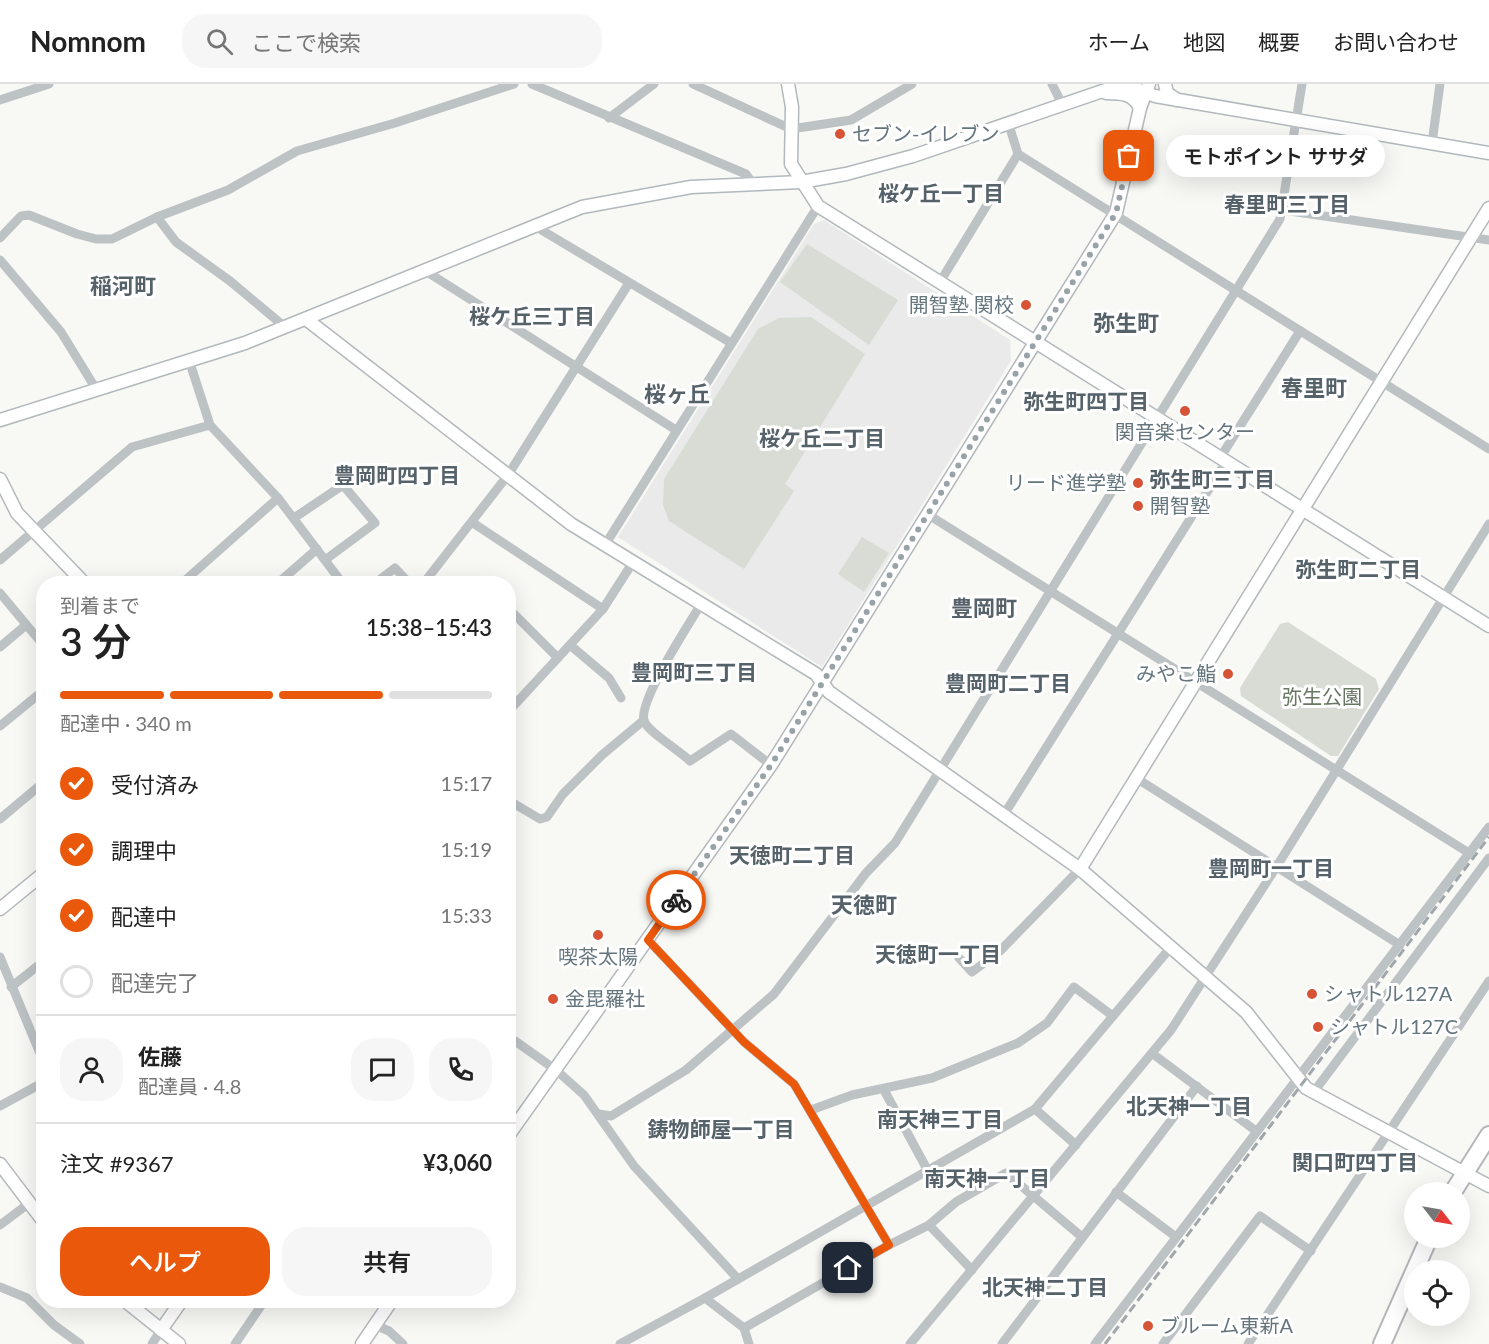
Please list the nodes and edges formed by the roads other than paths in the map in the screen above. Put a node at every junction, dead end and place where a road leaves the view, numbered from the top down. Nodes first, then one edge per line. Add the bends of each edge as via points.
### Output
1 (50, 84) edge
2 (514, 84) edge
3 (532, 84) edge
4 (654, 84) edge
5 (693, 84) edge
6 (788, 84) edge
7 (912, 84) edge
8 (1052, 84) edge
9 (1123, 84) edge
10 (1165, 84) edge
11 (1302, 84) edge
12 (1440, 84) edge
13 (1149, 91) edge
14 (1096, 93) junction
15 (0, 100) edge
16 (1177, 100) junction
17 (1062, 104) junction
18 (1140, 108) junction
19 (609, 118) junction
20 (1296, 121) junction
21 (1008, 122) junction
22 (791, 129) junction
23 (1432, 143) junction
24 (1489, 153) edge
25 (1018, 154) junction
26 (801, 182) junction
27 (753, 184) junction
28 (818, 206) junction
29 (1489, 208) edge
30 (1283, 210) junction
31 (1116, 213) junction
32 (157, 217) junction
33 (533, 225) junction
34 (0, 238) edge
35 (1469, 238) junction
36 (1489, 240) edge
37 (0, 260) edge
38 (424, 270) junction
39 (940, 282) junction
40 (629, 283) junction
41 (1237, 292) junction
42 (306, 319) junction
43 (285, 327) junction
44 (1300, 331) junction
45 (1034, 341) junction
46 (731, 342) junction
47 (189, 360) junction
48 (578, 368) junction
49 (1380, 381) junction
50 (96, 390) junction
51 (1157, 419) junction
52 (0, 420) edge
53 (210, 425) junction
54 (676, 430) junction
55 (1489, 449) edge
56 (1223, 460) junction
57 (508, 475) junction
58 (0, 479) edge
59 (3, 495) edge
60 (278, 498) junction
61 (1301, 507) junction
62 (927, 514) junction
63 (294, 518) junction
64 (473, 524) junction
65 (1489, 524) edge
66 (34, 532) junction
67 (605, 545) junction
68 (317, 549) junction
69 (0, 560) edge
70 (325, 560) junction
71 (633, 562) junction
72 (77, 576) edge
73 (190, 576) edge
74 (287, 576) edge
75 (337, 576) edge
76 (384, 576) edge
77 (402, 576) edge
78 (430, 576) edge
79 (1051, 591) junction
80 (0, 593) edge
81 (1443, 598) junction
82 (701, 604) junction
83 (603, 609) junction
84 (516, 616) edge
85 (26, 625) junction
86 (1489, 626) edge
87 (1118, 633) junction
88 (36, 637) edge
89 (570, 645) junction
90 (0, 646) edge
91 (558, 658) junction
92 (1195, 681) junction
93 (822, 683) junction
94 (36, 697) edge
95 (621, 698) dead end
96 (516, 703) edge
97 (644, 720) junction
98 (0, 726) edge
99 (771, 765) junction
100 (940, 768) junction
101 (1335, 770) junction
102 (1136, 778) junction
103 (36, 789) edge
104 (516, 805) edge
105 (1005, 813) junction
106 (0, 819) edge
107 (1489, 827) edge
108 (1469, 853) junction
109 (1489, 858) edge
110 (1277, 866) junction
111 (1080, 868) junction
112 (36, 880) edge
113 (0, 909) edge
114 (648, 940) junction
115 (1400, 945) junction
116 (1171, 947) junction
117 (0, 957) edge
118 (959, 958) dead end
119 (36, 967) edge
120 (1206, 977) junction
121 (1489, 981) edge
122 (11, 987) junction
123 (1113, 1017) junction
124 (733, 1029) junction
125 (516, 1042) edge
126 (36, 1045) edge
127 (1153, 1054) junction
128 (556, 1070) junction
129 (1298, 1079) junction
130 (36, 1086) edge
131 (1197, 1086) junction
132 (884, 1090) junction
133 (1313, 1092) junction
134 (0, 1106) edge
135 (1035, 1109) junction
136 (811, 1110) junction
137 (599, 1114) junction
138 (516, 1125) edge
139 (1256, 1131) junction
140 (1388, 1134) junction
141 (1489, 1135) edge
142 (1076, 1145) junction
143 (0, 1164) edge
144 (928, 1171) junction
145 (1465, 1173) junction
146 (1459, 1182) edge
147 (1489, 1186) edge
148 (1116, 1192) junction
149 (1034, 1197) junction
150 (28, 1204) junction
151 (868, 1205) junction
152 (36, 1213) edge
153 (929, 1225) junction
154 (0, 1226) edge
155 (1082, 1237) junction
156 (1176, 1237) junction
157 (889, 1245) junction
158 (1425, 1248) edge
159 (1311, 1251) junction
160 (972, 1270) junction
161 (738, 1279) junction
162 (0, 1287) edge
163 (705, 1298) junction
164 (36, 1307) edge
165 (37, 1308) edge
166 (134, 1308) edge
167 (176, 1308) edge
168 (260, 1308) edge
169 (387, 1308) edge
170 (375, 1325) junction
171 (744, 1328) junction
172 (161, 1330) junction
173 (80, 1344) edge
174 (152, 1344) edge
175 (179, 1344) edge
176 (235, 1344) edge
177 (362, 1344) edge
178 (403, 1344) edge
179 (620, 1344) edge
180 (749, 1344) edge
181 (910, 1344) edge
182 (1002, 1344) edge
183 (1095, 1344) edge
184 (1163, 1344) edge
185 (1248, 1344) edge
186 (1382, 1344) edge

1 - 15 street
2 - 32 street via 297,151 228,190
3 - 19 street
4 - 19 street
5 - 22 street
6 - 22 street
7 - 22 street via 851,120
8 - 17 street
9 - 13 street
9 - 14 street
10 - 16 street via 1167,93
11 - 20 street
12 - 23 street
13 - 16 street
13 - 18 street
14 - 17 street
14 - 18 street via 1127,95 1136,99
16 - 20 street
17 - 21 street
18 - 31 street
19 - 27 street via 746,174
20 - 23 street
20 - 30 street
21 - 25 street
21 - 26 street via 913,156
22 - 26 street via 791,164
23 - 24 street
25 - 31 street
25 - 39 street
26 - 27 street
26 - 28 street
27 - 33 street via 691,187 631,196 582,207
28 - 39 street
28 - 46 street
29 - 35 street
30 - 35 street
30 - 41 street
31 - 41 street
31 - 45 street
32 - 34 street via 112,239 96,239 29,215 21,216
32 - 43 street via 176,242
33 - 38 street
33 - 40 street
35 - 36 street
35 - 49 street
37 - 50 street via 61,332
38 - 42 street
38 - 48 street
39 - 45 street
40 - 46 street
40 - 48 street
41 - 44 street
41 - 51 street
42 - 43 street
42 - 57 street
43 - 47 street via 245,344
44 - 49 street
44 - 56 street
45 - 51 street
45 - 62 street
46 - 54 street
47 - 50 street
47 - 53 street
48 - 54 street
48 - 57 street
49 - 55 street
49 - 61 street
50 - 52 street
51 - 56 street
51 - 79 street
53 - 60 street
53 - 66 street via 132,447
54 - 67 street
56 - 61 street
56 - 87 street
57 - 64 street
57 - 67 street
58 - 59 street
59 - 66 street
60 - 63 street
60 - 73 street
61 - 81 street
61 - 92 street
62 - 79 street
62 - 93 street
63 - 68 street
63 - 70 street via 343,485 375,523
64 - 78 street
64 - 83 street
65 - 81 street
66 - 69 street
66 - 72 street
67 - 71 street
68 - 70 street
68 - 74 street
70 - 75 street
71 - 82 street
71 - 83 street
76 - 77 street via 395,568
79 - 87 street
79 - 100 street
80 - 85 street
81 - 86 street
81 - 101 street
82 - 93 street via 816,675
82 - 97 street via 646,699
83 - 89 street
84 - 91 street
85 - 88 street
85 - 90 street
87 - 92 street
87 - 105 street
89 - 91 street
89 - 95 street via 609,678
91 - 96 street
92 - 101 street
92 - 102 street
93 - 99 street
93 - 100 street via 829,692
94 - 98 street
97 - 99 street via 651,731 690,761 731,734
97 - 104 street via 562,794 547,817 540,819
99 - 114 street
100 - 105 street
100 - 124 street via 895,843 866,873 774,994
101 - 108 street
101 - 110 street
102 - 110 street
102 - 111 street
103 - 106 street
105 - 111 street
107 - 108 street
108 - 115 street
109 - 133 street
110 - 115 street
110 - 120 street
111 - 116 street
111 - 118 street via 1000,951 972,972
112 - 113 street
114 - 124 street
114 - 128 street
115 - 129 street
116 - 120 street
116 - 123 street
117 - 122 street
119 - 122 street
120 - 127 street
120 - 129 street via 1246,1012
121 - 140 street
122 - 126 street
123 - 132 street via 1074,987 1047,1023 1018,1043 933,1078
123 - 135 street
124 - 136 street via 794,1084
124 - 137 street via 686,1070 611,1116
125 - 128 street
127 - 131 street
127 - 142 street
128 - 137 street
128 - 138 street
129 - 133 street
129 - 139 street
130 - 134 street
131 - 139 street
131 - 148 street
132 - 136 street via 852,1095
132 - 144 street
133 - 140 street
135 - 142 street
135 - 144 street
136 - 151 street
137 - 161 street via 633,1166
139 - 156 street
140 - 145 street
140 - 159 street
141 - 145 highway
142 - 149 street
143 - 150 street
144 - 151 street
145 - 146 highway
145 - 147 street
148 - 155 street
148 - 156 street
149 - 153 street via 1006,1173 956,1202
149 - 155 street
149 - 160 street
150 - 152 street
150 - 154 street
151 - 157 street
151 - 161 street
153 - 157 street
153 - 160 street
155 - 182 street
156 - 183 street
157 - 171 street
158 - 186 highway
159 - 184 street via 1260,1215
159 - 185 street
160 - 181 street
161 - 163 street
162 - 164 street via 27,1298
163 - 171 street
163 - 179 street
165 - 173 street
166 - 172 street
167 - 172 street
168 - 176 street
169 - 170 street
170 - 177 street
170 - 178 street
171 - 180 street
172 - 174 street
172 - 175 street

